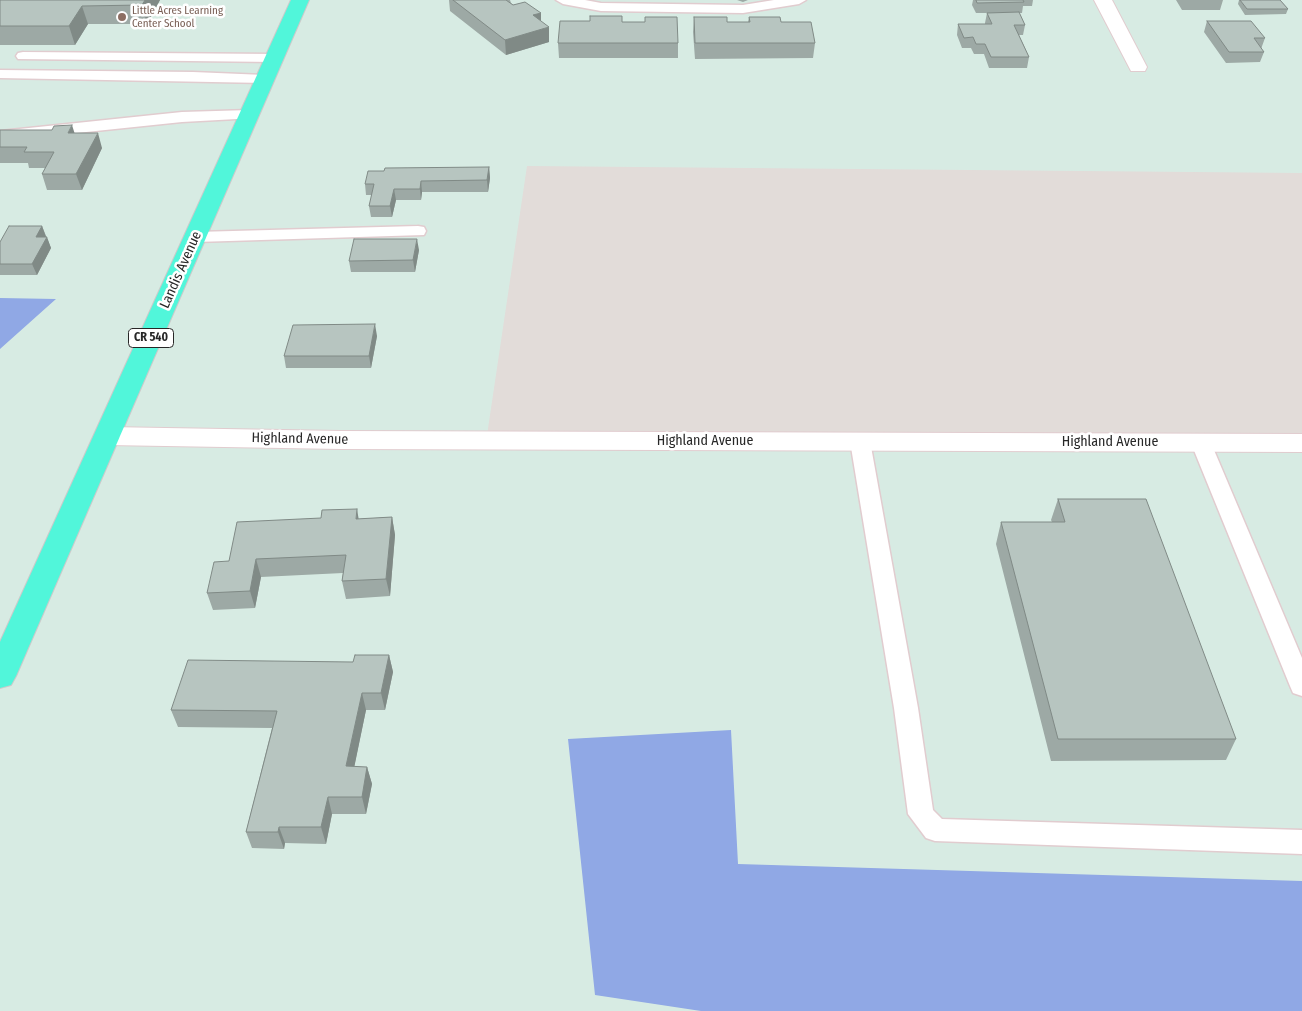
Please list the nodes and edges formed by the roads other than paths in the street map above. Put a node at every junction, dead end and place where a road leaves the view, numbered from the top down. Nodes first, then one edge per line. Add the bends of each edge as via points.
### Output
1 (300, 0) edge
2 (563, 0) edge
3 (799, 0) edge
4 (1103, 0) edge
5 (23, 56) edge
6 (1138, 67) dead end
7 (270, 69) junction
8 (0, 74) edge
9 (250, 115) junction
10 (0, 136) edge
11 (418, 232) dead end
12 (196, 237) junction
13 (107, 436) junction
14 (860, 441) junction
15 (1201, 443) junction
16 (1302, 444) edge
17 (0, 676) edge
18 (1302, 686) edge
19 (1302, 842) edge

1 - 7 main road, Landis Avenue / CR 540
2 - 3 lane via 601,7 743,9
4 - 6 street
5 - 7 lane
7 - 8 lane via 193,76
7 - 9 main road, Landis Avenue / CR 540
9 - 10 lane via 182,117
9 - 12 main road, Landis Avenue / CR 540
11 - 12 lane
12 - 13 main road, Landis Avenue / CR 540
13 - 14 street, Highland Avenue
13 - 17 main road, Landis Avenue / CR 540
14 - 15 street, Highland Avenue
14 - 19 lane via 921,814 935,830
15 - 16 street, Highland Avenue
15 - 18 lane

